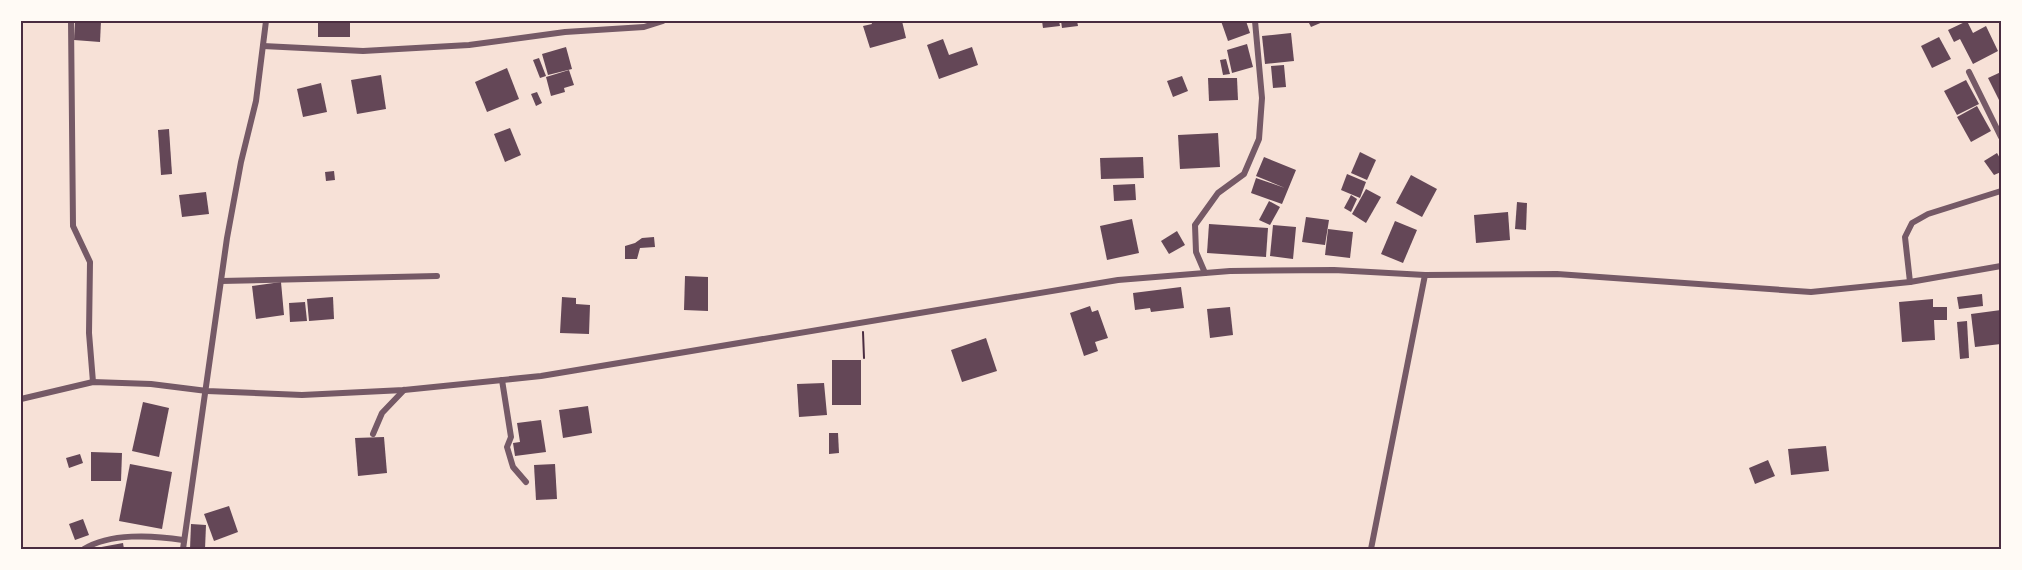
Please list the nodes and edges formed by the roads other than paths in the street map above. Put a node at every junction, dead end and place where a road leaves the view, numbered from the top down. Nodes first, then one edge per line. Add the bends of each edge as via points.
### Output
1 (71, 21) edge
2 (266, 21) edge
3 (663, 21) edge
4 (1254, 21) edge
5 (263, 46) junction
6 (1970, 72) dead end
7 (2001, 137) edge
8 (2001, 191) edge
9 (2001, 266) edge
10 (1205, 273) junction
11 (1425, 275) junction
12 (437, 276) dead end
13 (221, 280) junction
14 (1910, 282) junction
15 (502, 380) junction
16 (93, 382) junction
17 (404, 390) junction
18 (207, 391) junction
19 (21, 399) edge
20 (373, 434) dead end
21 (526, 482) dead end
22 (183, 540) junction
23 (84, 549) edge
24 (183, 549) edge
25 (1371, 549) edge

1 - 16 street via 73,226 90,262
2 - 5 street
3 - 5 street via 644,27 565,32 469,45 363,51
4 - 10 street via 1262,98 1259,139 1244,174 1218,194 1195,225 1196,252
5 - 13 street
6 - 7 street
8 - 14 street via 1928,214 1912,223 1905,237
9 - 14 street
10 - 11 street via 1334,270
10 - 15 street via 1118,280
11 - 14 street via 1557,274 1811,292
11 - 25 street
12 - 13 street
13 - 18 street
15 - 17 street
15 - 21 street via 511,437 507,447 513,467
16 - 18 street
16 - 19 street
17 - 18 street via 302,395
17 - 20 street via 382,413
18 - 22 street
22 - 23 street via 161,536 98,540
22 - 24 street

